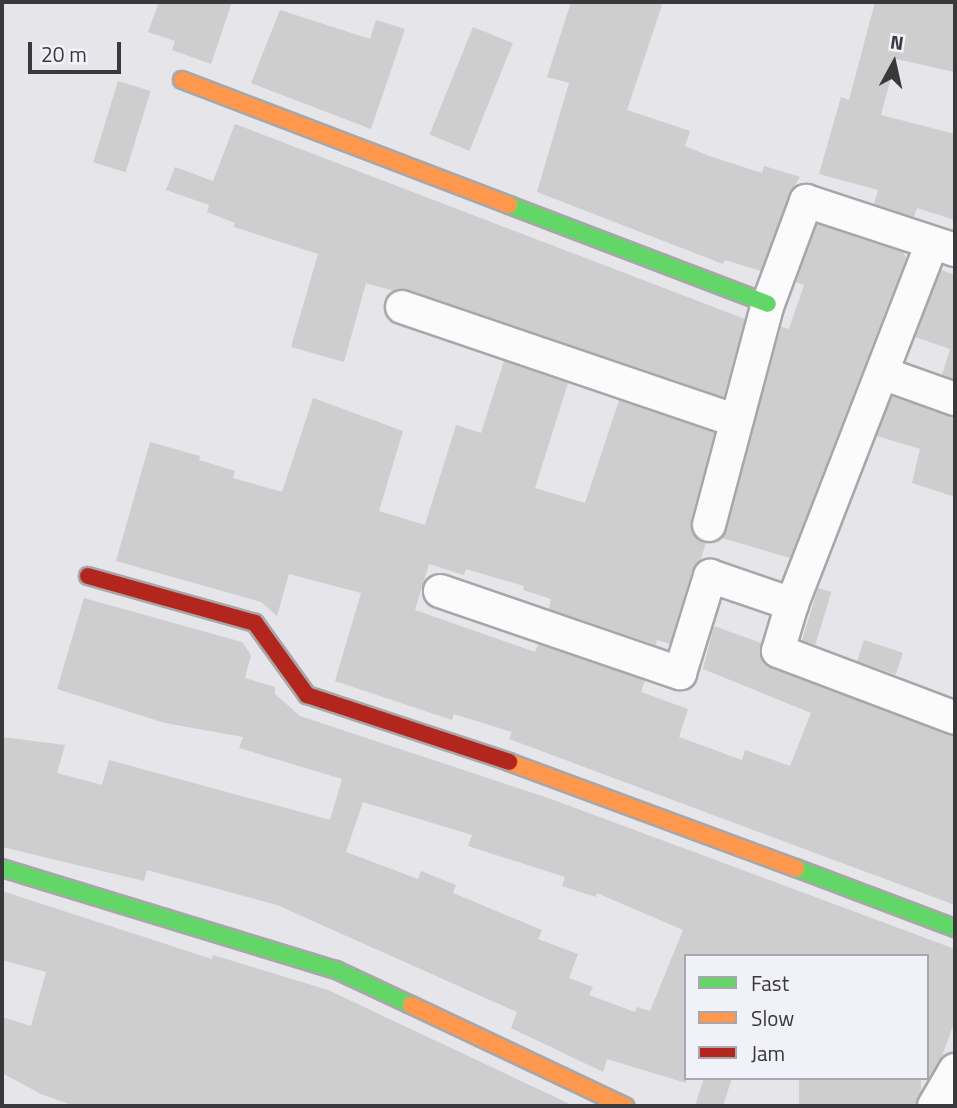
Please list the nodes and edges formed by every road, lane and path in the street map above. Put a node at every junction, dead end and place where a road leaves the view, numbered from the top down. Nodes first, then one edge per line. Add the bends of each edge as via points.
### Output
1 (182, 80) dead end
2 (944, 246) edge
3 (768, 304) junction
4 (402, 307) dead end
5 (882, 373) junction
6 (955, 398) edge
7 (736, 421) junction
8 (709, 525) dead end
9 (88, 576) dead end
10 (440, 591) dead end
11 (792, 604) junction
12 (955, 718) edge
13 (2, 868) edge
14 (955, 928) edge
15 (955, 1070) edge
16 (625, 1106) edge
17 (934, 1106) edge

1 - 3 street
2 - 3 street via 806,201
2 - 5 street
3 - 7 street
4 - 7 street
5 - 6 street
5 - 11 street
7 - 8 street
9 - 14 street via 255,623 307,695 558,778
10 - 11 street via 680,674 710,576
11 - 12 street via 778,651
13 - 16 street via 336,970
15 - 17 street

